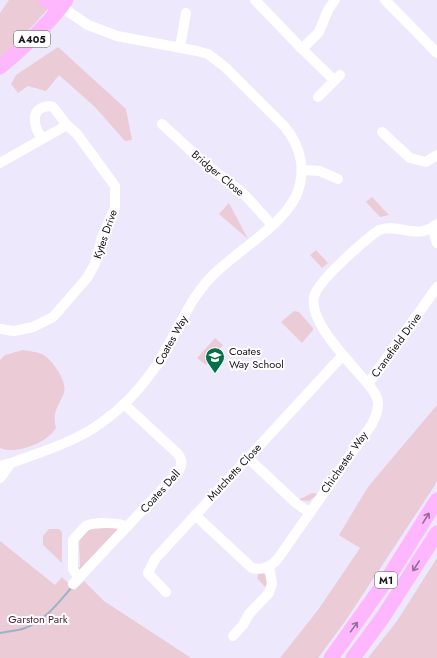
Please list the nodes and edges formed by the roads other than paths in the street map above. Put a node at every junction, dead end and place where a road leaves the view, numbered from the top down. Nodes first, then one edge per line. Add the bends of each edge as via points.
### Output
1 (46, 0) edge
2 (255, 0) edge
3 (335, 0) edge
4 (391, 2) edge
5 (63, 4) edge
6 (186, 13) dead end
7 (180, 48) junction
8 (302, 49) junction
9 (437, 53) edge
10 (0, 66) edge
11 (318, 97) dead end
12 (162, 124) dead end
13 (67, 126) junction
14 (382, 132) dead end
15 (42, 138) junction
16 (437, 155) edge
17 (0, 163) edge
18 (302, 170) junction
19 (338, 179) dead end
20 (272, 225) junction
21 (434, 226) edge
22 (437, 243) edge
23 (437, 287) edge
24 (0, 329) edge
25 (343, 355) junction
26 (368, 384) junction
27 (124, 404) junction
28 (248, 458) junction
29 (11, 463) junction
30 (0, 466) edge
31 (0, 478) edge
32 (437, 500) edge
33 (309, 512) junction
34 (195, 515) junction
35 (126, 527) junction
36 (437, 533) edge
37 (269, 568) junction
38 (166, 592) dead end
39 (233, 636) dead end
40 (331, 658) edge
41 (353, 658) edge

1 - 5 highway
2 - 8 street
3 - 8 street via 319,32
4 - 9 street
5 - 7 street, Coates Way via 66,10 88,25 117,36
5 - 10 highway, A405 via 26,45
6 - 7 street
7 - 18 street, Coates Way via 197,51 218,61 284,126 297,146
8 - 11 street via 337,78
12 - 20 street, Bridger Close via 202,161 244,194
13 - 15 street
13 - 15 street via 53,107 43,107 37,113 34,123
13 - 24 street, Kytes Drive via 77,134 115,186 115,208 102,237 95,264 87,278 53,317 33,327 14,332
14 - 16 street via 410,158 426,162
15 - 17 street
18 - 19 street via 320,171
18 - 20 street, Coates Way via 296,196
20 - 27 street, Coates Way via 201,288 155,369
21 - 22 street
21 - 25 street, Chichester Way via 417,233 388,227 379,230 320,284 314,299 316,318
23 - 26 street, Cranefield Drive
25 - 26 street, Chichester Way
25 - 28 street, Mutchetts Close
26 - 33 street, Chichester Way via 378,402 378,411 372,424
27 - 29 street, Coates Way via 87,432
27 - 35 street, Coates Dell via 178,454 182,461 180,470
28 - 33 street
28 - 34 street, Mutchetts Close
29 - 30 street, Coates Way
29 - 31 street
40 -> 32 highway, M1 via 390,575
33 - 37 street, Chichester Way via 286,549
34 - 37 street via 247,565 261,570
34 - 38 street, Mutchetts Close via 151,564 148,573
35 - 35 street, Coates Dell via 118,523 86,526 73,540 73,569 76,581
36 -> 41 highway, M1 via 383,617
37 - 39 street via 272,583 269,593

